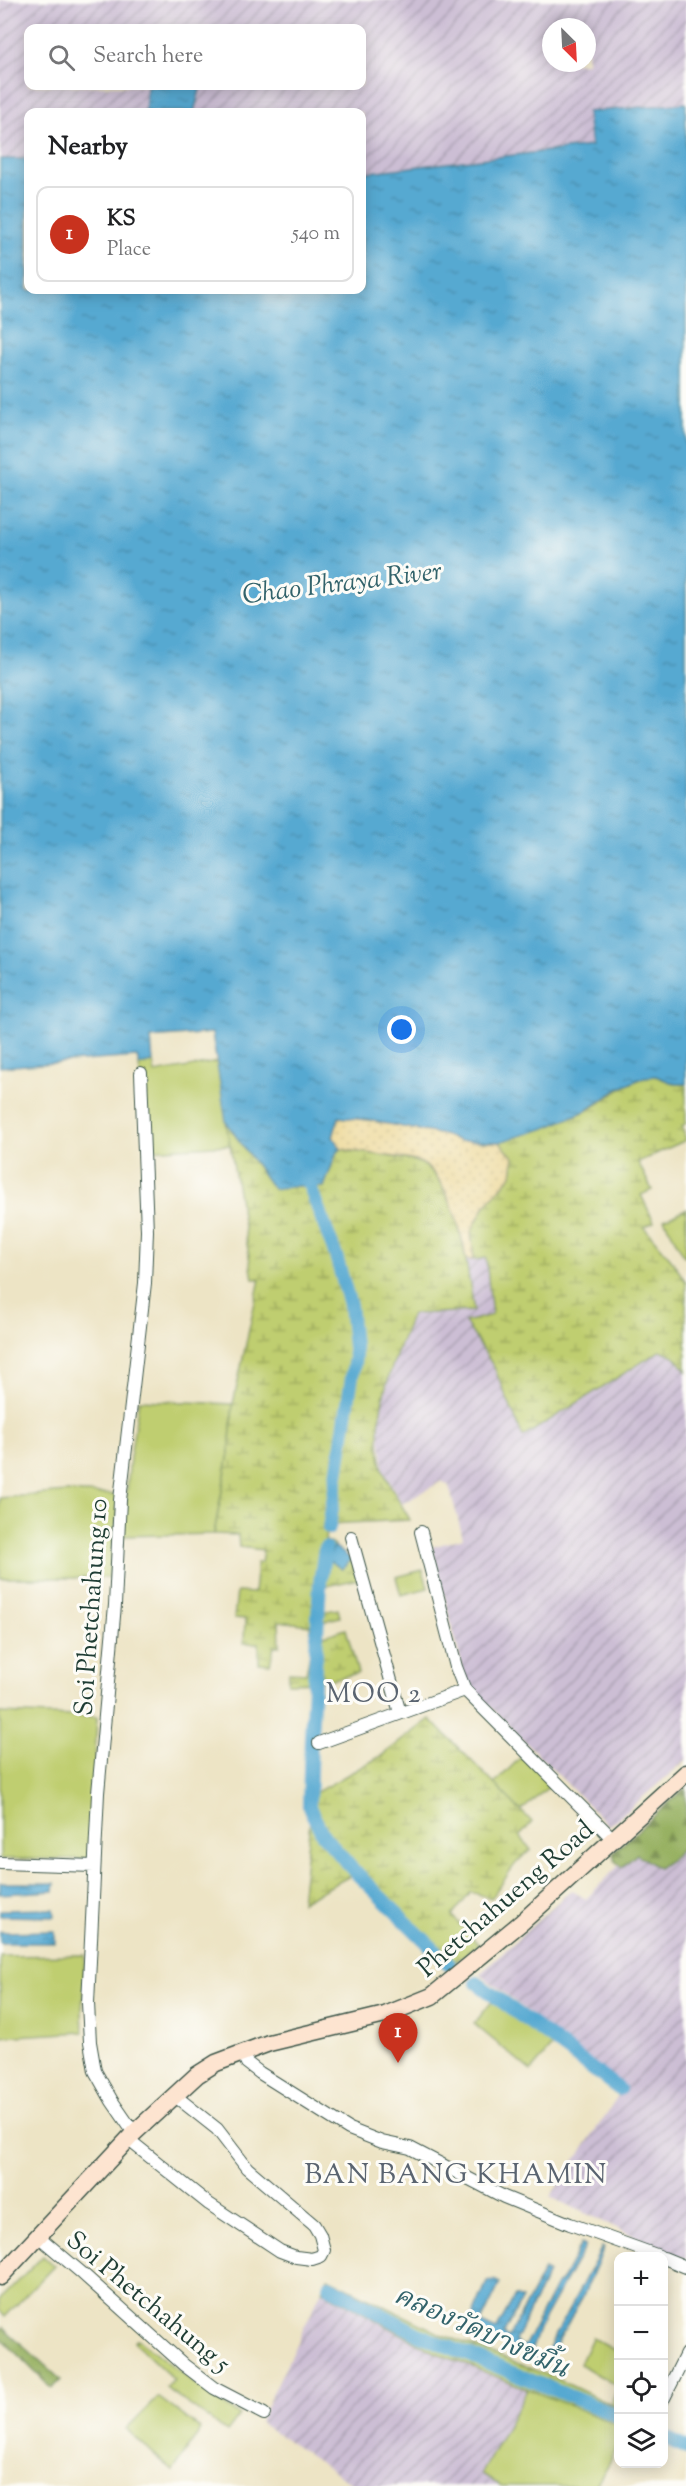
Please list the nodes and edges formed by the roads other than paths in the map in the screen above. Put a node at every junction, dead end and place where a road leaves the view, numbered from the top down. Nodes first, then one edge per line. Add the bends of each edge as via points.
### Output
1 (141, 1073) dead end
2 (422, 1532) dead end
3 (351, 1537) dead end
4 (465, 1690) junction
5 (400, 1713) junction
6 (319, 1743) dead end
7 (686, 1773) edge
8 (613, 1839) junction
9 (0, 1863) edge
10 (94, 1866) junction
11 (242, 2053) junction
12 (174, 2095) junction
13 (132, 2136) junction
14 (38, 2236) junction
15 (648, 2252) edge
16 (668, 2260) edge
17 (686, 2267) edge
18 (0, 2277) edge
19 (686, 2354) edge
20 (668, 2388) edge
21 (264, 2414) dead end

1 - 10 street, Soi Phetchahung 10 via 147,1231 144,1283 120,1495
2 - 4 street
3 - 5 street
4 - 5 street
4 - 8 street
5 - 6 street
7 - 8 main road, Phetchahueng Road
8 - 11 main road, Phetchahueng Road via 514,1929 432,1996 385,2015
9 - 10 street
10 - 13 street, Soi Phetchahung 10 via 90,2042 96,2071
11 - 12 main road, Phetchahueng Road via 216,2063
11 - 15 street via 260,2073 349,2129 410,2148 504,2197
12 - 13 main road, Phetchahueng Road
12 - 13 street, Soi Phetchahung 10 via 217,2129 247,2168 314,2225 324,2250 321,2256 312,2259 280,2251 209,2204
13 - 14 main road, Phetchahueng Road
14 - 18 main road, Phetchahueng Road
14 - 21 street, Soi Phetchahung 5 via 192,2372
16 - 17 street
19 - 20 street

